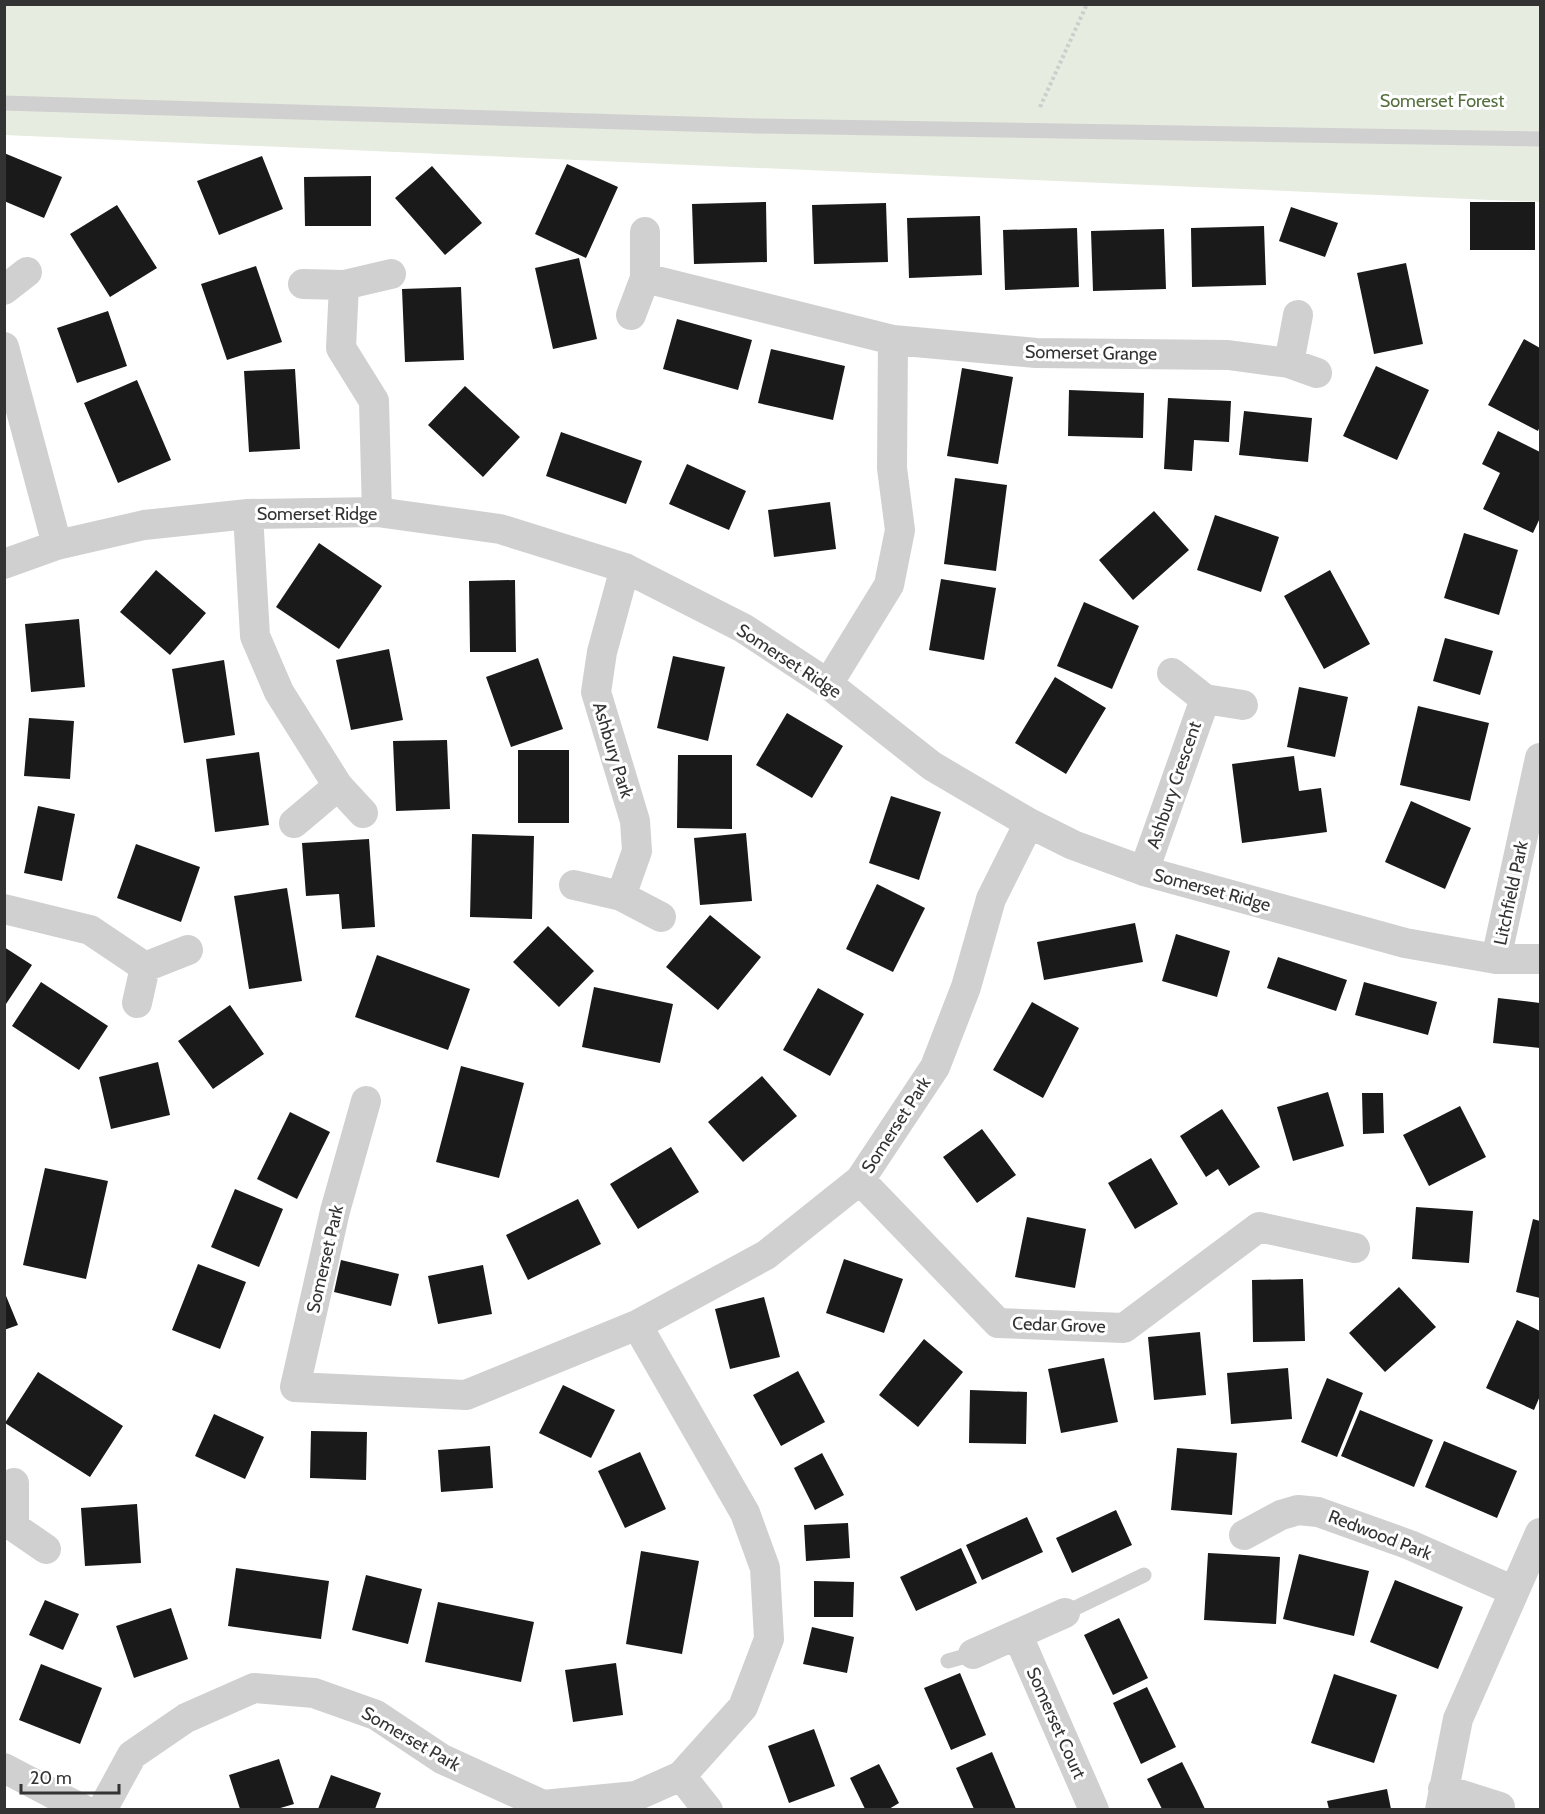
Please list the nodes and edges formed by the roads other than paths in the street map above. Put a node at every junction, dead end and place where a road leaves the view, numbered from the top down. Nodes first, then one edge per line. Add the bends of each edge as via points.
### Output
1 (4, 104) edge
2 (1540, 139) edge
3 (645, 232) dead end
4 (391, 274) dead end
5 (645, 278) junction
6 (303, 284) dead end
7 (344, 285) junction
8 (631, 315) dead end
9 (1298, 315) dead end
10 (893, 340) junction
11 (4, 347) edge
12 (377, 512) junction
13 (248, 514) junction
14 (57, 545) junction
15 (4, 564) edge
16 (625, 568) junction
17 (1172, 673) dead end
18 (828, 684) junction
19 (1205, 699) junction
20 (1243, 705) dead end
21 (1540, 758) edge
22 (338, 786) junction
23 (363, 813) dead end
24 (294, 823) dead end
25 (1029, 824) junction
26 (1144, 871) junction
27 (574, 885) dead end
28 (621, 896) junction
29 (4, 909) edge
30 (661, 917) dead end
31 (188, 950) dead end
32 (1497, 959) junction
33 (1540, 959) edge
34 (145, 967) junction
35 (137, 1003) dead end
36 (366, 1101) dead end
37 (860, 1180) junction
38 (1355, 1248) dead end
39 (637, 1325) junction
40 (14, 1483) dead end
41 (9, 1529) edge
42 (1540, 1533) edge
43 (1244, 1535) dead end
44 (46, 1549) dead end
45 (1144, 1575) dead end
46 (1514, 1591) junction
47 (1065, 1613) joint
48 (1018, 1636) junction
49 (961, 1658) dead end
50 (4, 1768) edge
51 (681, 1776) junction
52 (1442, 1799) edge
53 (1500, 1807) dead end
54 (84, 1809) edge
55 (102, 1809) edge
56 (708, 1809) edge
57 (1094, 1809) edge

1 - 2 lane via 756,126
3 - 5 street
4 - 7 street
5 - 8 street
5 - 10 street, Somerset Grange
6 - 7 street
7 - 12 street via 341,348 374,401
9 - 10 street, Somerset Grange via 1303,368 1228,355 1036,353
10 - 18 street via 891,468 900,530 889,585
11 - 14 street
12 - 13 street, Somerset Ridge
12 - 16 street, Somerset Ridge via 500,529
13 - 14 street, Somerset Ridge via 144,525
13 - 22 street via 255,636 279,692
14 - 15 street, Somerset Ridge
16 - 18 street, Somerset Ridge via 743,628
16 - 28 street, Ashbury Park via 602,652 596,692 635,821 637,850
17 - 19 street, Ashbury Crescent
18 - 25 street, Somerset Ridge via 932,766
19 - 20 street, Ashbury Crescent
19 - 26 street, Ashbury Crescent
21 - 32 street, Litchfield Park
22 - 23 street
22 - 24 street
25 - 26 street, Somerset Ridge via 1073,846
25 - 37 street, Somerset Park via 991,899 966,987 935,1067
26 - 32 street, Somerset Ridge via 1405,943
27 - 28 street
28 - 30 street
29 - 34 street via 90,930
31 - 34 street
32 - 33 street, Somerset Ridge
34 - 35 street
36 - 39 street, Somerset Park via 335,1211 296,1387 466,1395
37 - 38 street, Cedar Grove via 999,1323 1124,1328 1259,1227
37 - 39 street, Somerset Park via 766,1255
39 - 51 street, Somerset Park via 745,1513 765,1568 769,1639 743,1707
40 - 41 street
41 - 44 street
42 - 46 street
43 - 46 street, Redwood Park via 1281,1515 1298,1510 1318,1512 1410,1545
45 - 47 lane
46 - 52 street via 1458,1719
47 - 48 street
48 - 49 street
48 - 57 street, Somerset Court
50 - 54 street
51 - 55 street, Somerset Park via 636,1796 543,1805 442,1759 376,1715 314,1693 254,1688 186,1718 132,1755
51 - 56 street
52 - 53 street

